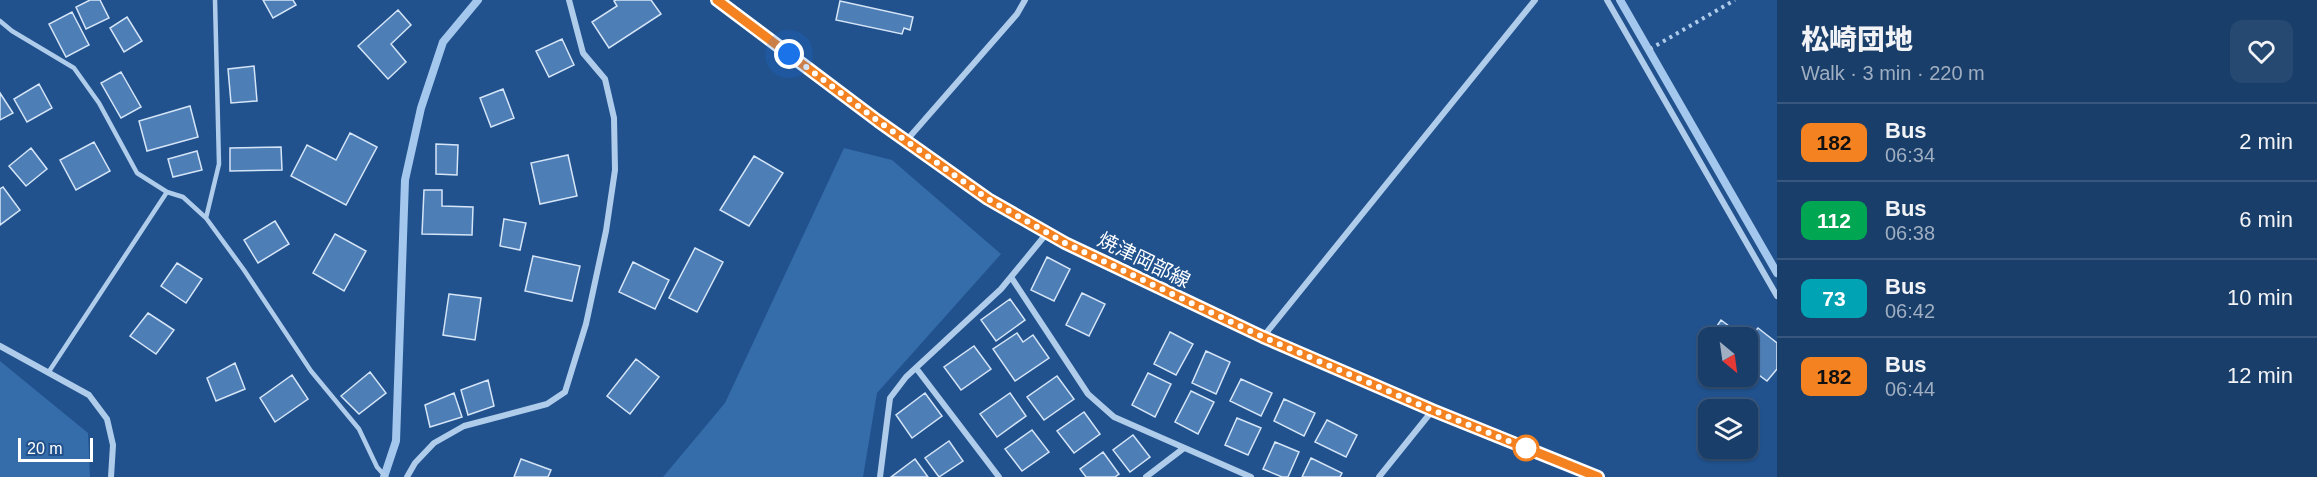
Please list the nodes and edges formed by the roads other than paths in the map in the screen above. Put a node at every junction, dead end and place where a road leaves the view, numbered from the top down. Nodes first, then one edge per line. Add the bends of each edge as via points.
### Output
1 (215, 0) edge
2 (569, 0) edge
3 (717, 0) edge
4 (1025, 0) edge
5 (1535, 0) edge
6 (1607, 0) edge
7 (0, 21) edge
8 (906, 141) junction
9 (166, 192) junction
10 (206, 218) junction
11 (1047, 233) junction
12 (1011, 277) junction
13 (1777, 296) edge
14 (1263, 337) junction
15 (0, 346) edge
16 (916, 368) junction
17 (48, 373) junction
18 (1432, 410) junction
19 (1184, 448) junction
20 (1578, 474) edge
21 (111, 477) edge
22 (386, 477) edge
23 (407, 477) edge
24 (880, 477) edge
25 (999, 477) edge
26 (1146, 477) edge
27 (1251, 477) edge
28 (1379, 477) edge
29 (1598, 477) edge

1 - 10 lane via 219,164
2 - 23 street via 583,53 605,79 614,118 615,170 586,324 565,392 547,404 464,426 434,443
3 - 8 main road, 焼津岡部線
4 - 8 street
5 - 14 street
6 - 13 street
7 - 9 lane via 74,68 99,103 137,173
8 - 11 main road, 焼津岡部線 via 988,199
9 - 10 lane via 183,197
9 - 17 lane
10 - 22 lane via 311,371 359,429
11 - 12 street
11 - 14 main road, 焼津岡部線
12 - 16 street
12 - 19 street via 1088,394 1114,417
14 - 18 main road, 焼津岡部線
15 - 17 street
16 - 24 street via 890,398
16 - 25 street
17 - 21 street via 89,395 107,419 113,445
18 - 20 main road, 焼津岡部線
18 - 28 street
19 - 26 street
19 - 27 street
20 - 29 main road, 焼津岡部線

